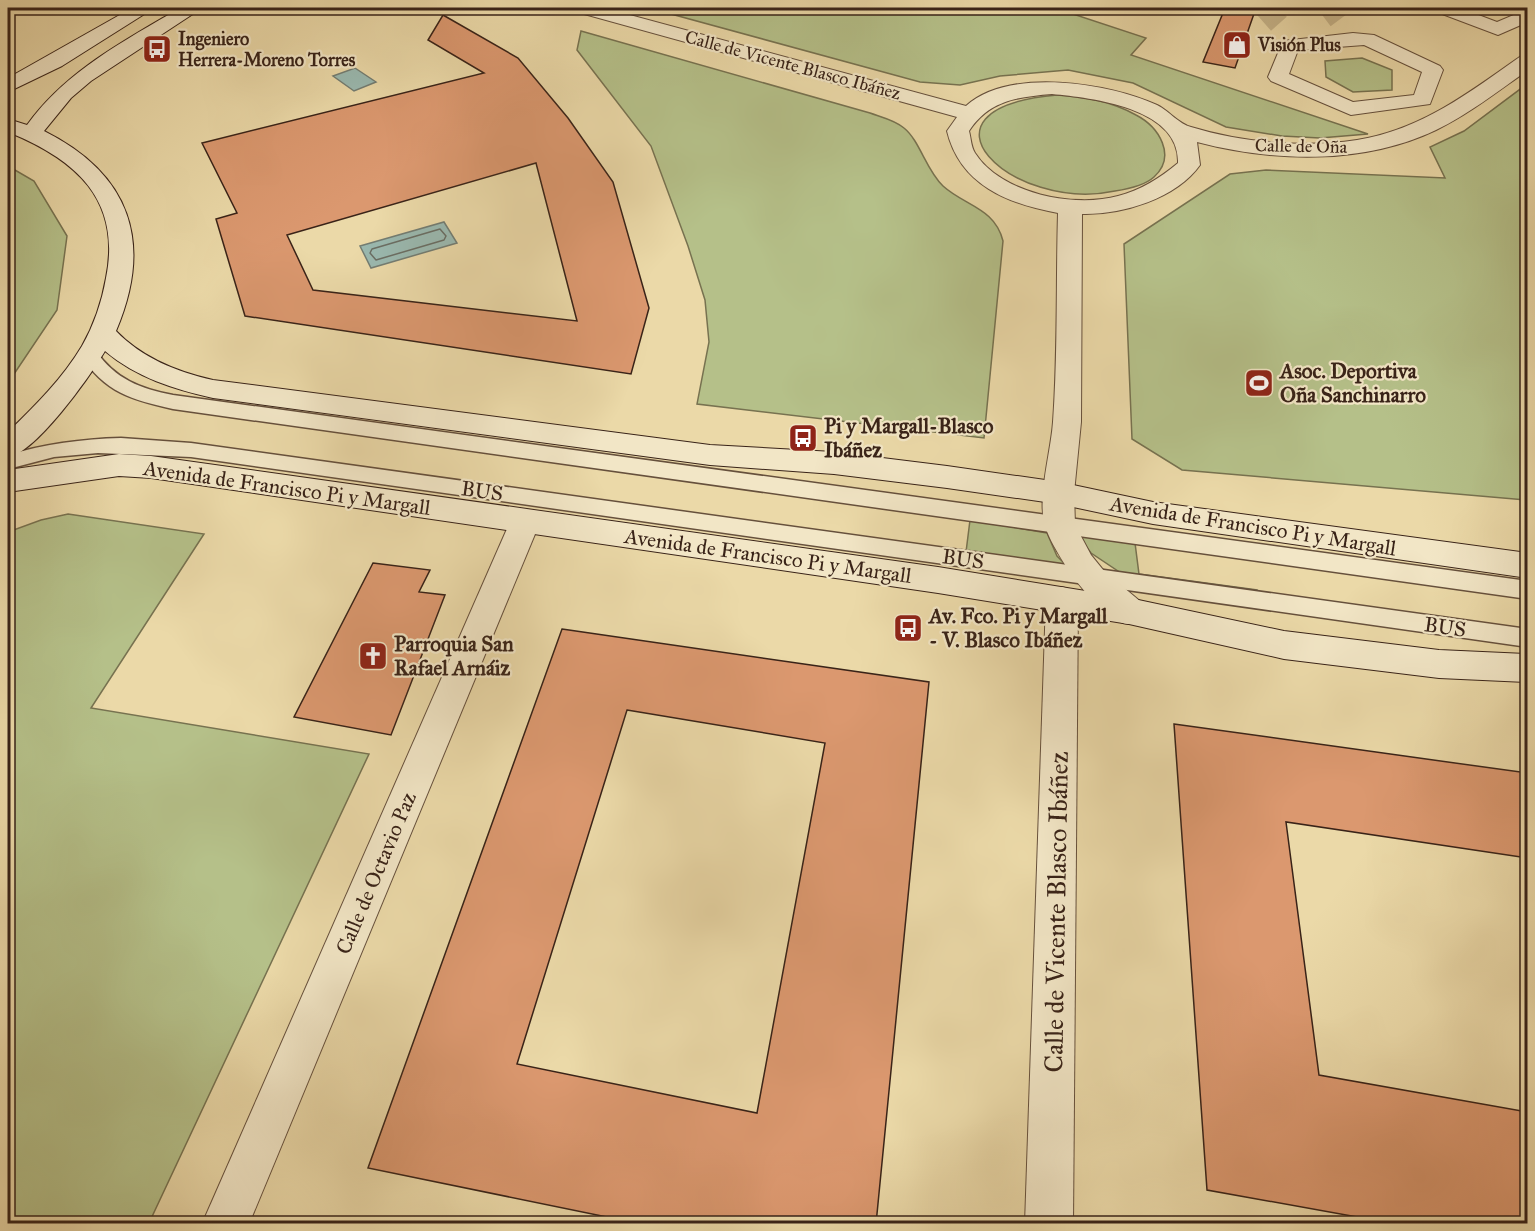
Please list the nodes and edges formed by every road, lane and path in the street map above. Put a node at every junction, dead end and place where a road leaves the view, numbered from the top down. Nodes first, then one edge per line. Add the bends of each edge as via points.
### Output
1 (145, 8) edge
2 (193, 8) edge
3 (584, 8) edge
4 (1444, 8) edge
5 (1339, 20) tunnel mouth
6 (1523, 21) edge
7 (1280, 25) tunnel mouth
8 (1353, 39) junction
9 (1295, 44) junction
10 (1527, 60) edge
11 (8, 86) edge
12 (1426, 89) junction
13 (1472, 99) junction
14 (1385, 105) junction
15 (967, 113) junction
16 (8, 125) edge
17 (1421, 129) junction
18 (1180, 131) junction
19 (32, 133) junction
20 (1071, 208) junction
21 (96, 344) junction
22 (8, 448) edge
23 (8, 462) edge
24 (8, 481) edge
25 (1059, 493) junction
26 (525, 522) junction
27 (1060, 525) junction
28 (1527, 566) edge
29 (1076, 588) junction
30 (1527, 590) edge
31 (1527, 638) edge
32 (1527, 669) edge
33 (225, 1224) edge
34 (1049, 1224) edge

1 - 11 street
2 - 19 street via 70,88
3 - 15 street, Calle de Vicente Blasco Ibáñez
4 - 6 street via 1498,29
5 - 8 street
7 - 9 street
8 - 9 street
8 - 12 street via 1367,39 1433,70
9 - 14 street, Calle de Oña via 1290,45 1278,77 1351,109
10 - 13 street, Calle de Oña
12 - 13 street
12 - 14 street, Calle de Oña via 1423,100
13 - 17 street, Calle de Oña
14 - 17 street
15 - 18 street, Calle de Oña via 989,99 1017,90 1083,90 1119,97 1152,111
15 - 20 street via 958,131 964,153 980,171 1004,190 1038,203
16 - 19 street
17 - 18 street, Calle de Oña via 1383,143 1308,148 1254,147
18 - 20 street via 1189,147 1189,165 1174,180 1154,192 1121,203
19 - 21 street via 85,165 109,193 122,228 123,268
20 - 25 street via 1067,422
21 - 22 street via 56,400
21 - 25 street, Avenida de Francisco Pi y Margall via 113,346 189,384 213,388 698,454 834,463
21 - 27 lane via 98,370 110,380 133,392 173,402
23 - 29 lane, BUS via 90,445 127,443 191,450
24 - 26 street, Avenida de Francisco Pi y Margall via 119,465 150,467
25 - 27 street
25 - 28 street, Avenida de Francisco Pi y Margall via 1153,513
26 - 29 street, Avenida de Francisco Pi y Margall
26 - 33 street, Calle de Octavio Paz
27 - 29 street via 1070,550
27 - 30 lane
29 - 31 lane, BUS
29 - 32 street, Avenida de Francisco Pi y Margall via 1129,612 1284,645 1439,664
29 - 34 street, Calle de Vicente Blasco Ibáñez

